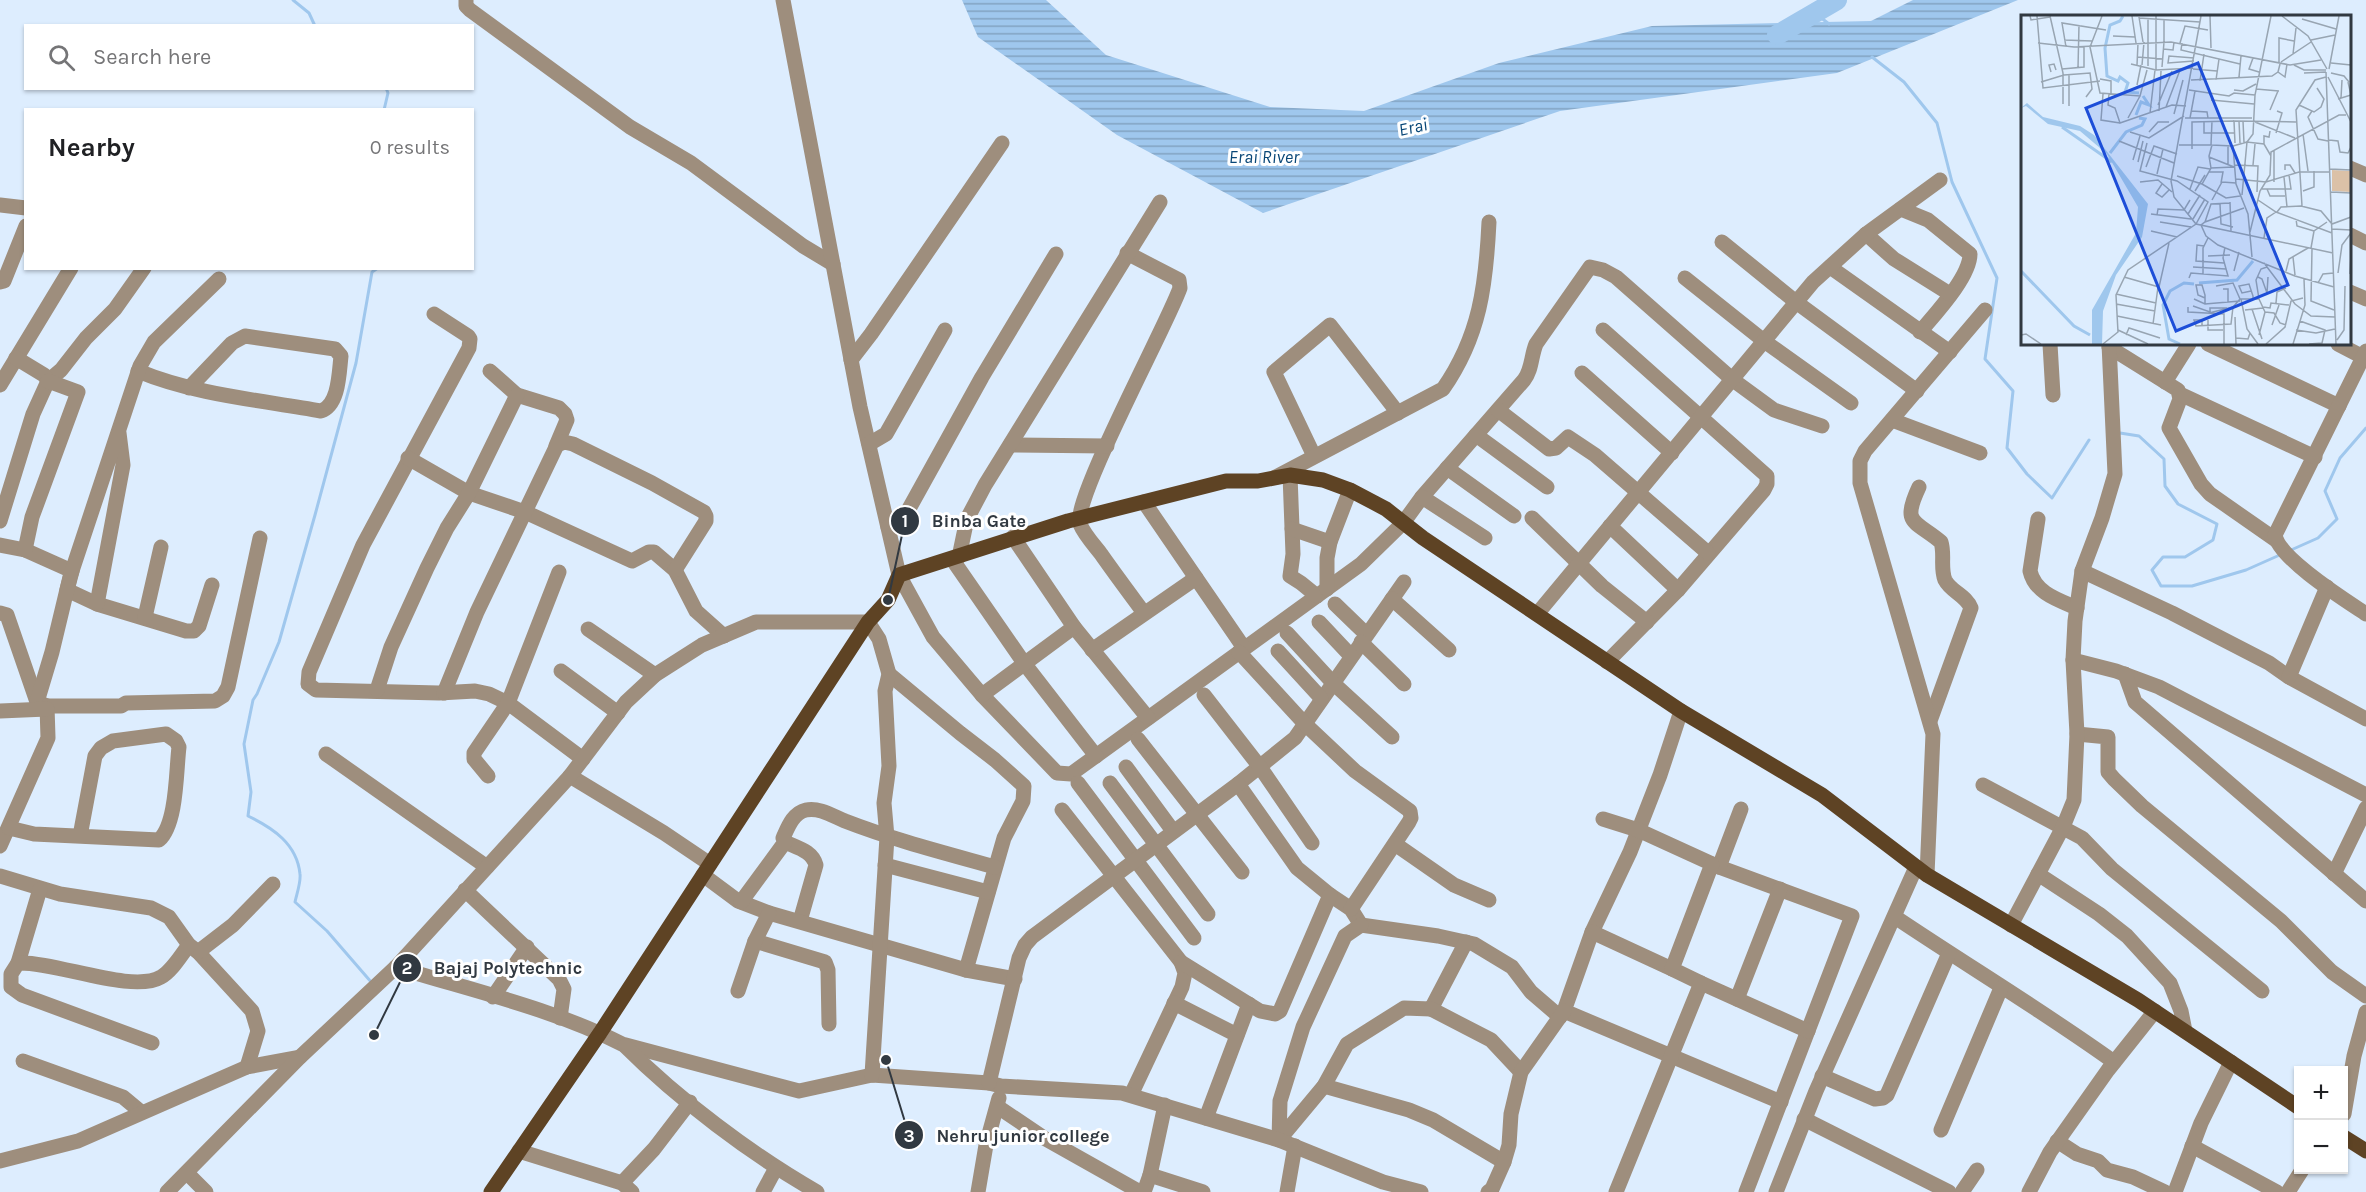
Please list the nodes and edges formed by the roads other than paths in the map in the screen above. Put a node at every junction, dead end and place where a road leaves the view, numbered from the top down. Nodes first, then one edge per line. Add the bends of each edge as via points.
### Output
1 (783, 0) edge
2 (464, 1) edge
3 (1002, 143) dead end
4 (2351, 169) edge
5 (2366, 175) edge
6 (1940, 180) dead end
7 (1160, 202) dead end
8 (0, 205) edge
9 (24, 208) edge
10 (1901, 209) junction
11 (1489, 222) dead end
12 (24, 231) edge
13 (1866, 234) junction
14 (2351, 236) edge
15 (1722, 242) dead end
16 (2366, 243) edge
17 (1127, 253) junction
18 (1056, 254) dead end
19 (833, 264) junction
20 (1830, 267) junction
21 (70, 270) edge
22 (143, 270) edge
23 (1684, 278) dead end
24 (219, 279) dead end
25 (0, 282) edge
26 (2351, 293) edge
27 (1950, 294) junction
28 (2366, 300) edge
29 (1796, 302) junction
30 (1985, 310) dead end
31 (434, 314) dead end
32 (945, 330) dead end
33 (1603, 330) dead end
34 (1920, 332) junction
35 (1764, 341) junction
36 (2050, 345) edge
37 (2109, 345) edge
38 (2188, 345) edge
39 (2210, 345) edge
40 (2341, 345) edge
41 (1950, 352) junction
42 (2365, 354) edge
43 (16, 358) junction
44 (851, 360) junction
45 (138, 371) junction
46 (490, 371) dead end
47 (1582, 373) dead end
48 (2360, 377) edge
49 (1732, 380) junction
50 (48, 381) junction
51 (2165, 382) junction
52 (0, 385) edge
53 (189, 388) junction
54 (1917, 392) junction
55 (2180, 394) junction
56 (517, 395) junction
57 (2053, 395) dead end
58 (1851, 403) dead end
59 (2340, 406) junction
60 (1498, 410) junction
61 (1398, 413) junction
62 (1702, 417) junction
63 (1892, 420) junction
64 (1822, 426) dead end
65 (118, 430) junction
66 (1476, 435) junction
67 (869, 444) junction
68 (1010, 445) junction
69 (556, 446) junction
70 (1107, 446) junction
71 (1672, 453) junction
72 (1980, 453) dead end
73 (1314, 456) junction
74 (2315, 457) junction
75 (408, 458) junction
76 (1447, 468) junction
77 (1283, 476) junction
78 (1547, 487) dead end
79 (1919, 487) dead end
80 (1350, 490) junction
81 (469, 493) junction
82 (1637, 493) junction
83 (1422, 497) junction
84 (1144, 502) junction
85 (525, 512) junction
86 (1514, 516) dead end
87 (1079, 518) junction
88 (1532, 518) dead end
89 (2038, 519) dead end
90 (0, 521) edge
91 (1403, 523) junction
92 (1610, 526) junction
93 (888, 527) junction
94 (1292, 529) junction
95 (260, 537) dead end
96 (1013, 537) junction
97 (1485, 538) dead end
98 (1330, 542) junction
99 (2277, 542) junction
100 (0, 544) edge
101 (161, 547) dead end
102 (25, 550) junction
103 (1708, 554) junction
104 (955, 558) junction
105 (1578, 563) junction
106 (675, 570) junction
107 (72, 571) junction
108 (2082, 571) junction
109 (559, 572) dead end
110 (899, 575) junction
111 (1196, 578) junction
112 (1404, 582) dead end
113 (212, 585) dead end
114 (2327, 587) junction
115 (67, 590) junction
116 (1678, 590) junction
117 (1322, 592) junction
118 (0, 599) edge
119 (1392, 599) junction
120 (97, 604) junction
121 (1335, 604) dead end
122 (2077, 608) junction
123 (1144, 613) junction
124 (1537, 614) junction
125 (2366, 614) edge
126 (146, 617) junction
127 (5, 622) edge
128 (868, 622) junction
129 (1319, 622) dead end
130 (1647, 622) junction
131 (1074, 627) junction
132 (588, 629) dead end
133 (1287, 633) dead end
134 (724, 636) junction
135 (1364, 638) junction
136 (1092, 650) junction
137 (1241, 650) junction
138 (1449, 650) dead end
139 (1278, 651) dead end
140 (1351, 656) junction
141 (2073, 660) junction
142 (1607, 662) junction
143 (1024, 663) junction
144 (561, 671) dead end
145 (889, 674) junction
146 (2125, 674) junction
147 (655, 675) junction
148 (2289, 677) junction
149 (1334, 683) junction
150 (1404, 684) dead end
151 (377, 690) junction
152 (444, 693) junction
153 (982, 695) junction
154 (1204, 695) dead end
155 (1321, 698) junction
156 (508, 703) junction
157 (44, 706) junction
158 (0, 711) edge
159 (1682, 711) junction
160 (618, 713) junction
161 (1148, 718) junction
162 (2366, 719) edge
163 (1930, 721) junction
164 (1305, 724) junction
165 (2077, 734) junction
166 (1392, 737) dead end
167 (1138, 739) dead end
168 (326, 754) dead end
169 (1096, 756) junction
170 (583, 759) junction
171 (1126, 767) dead end
172 (1260, 767) junction
173 (488, 776) dead end
174 (570, 776) junction
175 (1078, 783) dead end
176 (1110, 783) dead end
177 (1238, 784) junction
178 (1983, 785) dead end
179 (2366, 795) edge
180 (1741, 808) dead end
181 (2366, 808) edge
182 (1062, 810) dead end
183 (1197, 814) junction
184 (1603, 819) dead end
185 (2063, 827) junction
186 (9, 828) junction
187 (1638, 830) junction
188 (1173, 831) junction
189 (80, 836) junction
190 (887, 837) junction
191 (785, 842) junction
192 (1312, 843) dead end
193 (1155, 844) junction
194 (1395, 844) junction
195 (0, 846) edge
196 (1135, 860) junction
197 (885, 865) junction
198 (1715, 865) junction
199 (487, 867) junction
200 (996, 867) junction
201 (707, 869) junction
202 (1921, 871) junction
203 (1242, 872) dead end
204 (2038, 874) junction
205 (2334, 874) junction
206 (0, 876) edge
207 (1115, 877) junction
208 (273, 884) dead end
209 (1780, 889) junction
210 (40, 890) junction
211 (465, 890) junction
212 (988, 892) junction
213 (1330, 895) junction
214 (1489, 900) dead end
215 (2366, 901) edge
216 (741, 902) junction
217 (1351, 909) junction
218 (769, 913) junction
219 (1208, 914) dead end
220 (1894, 917) junction
221 (800, 921) junction
222 (1361, 925) junction
223 (2011, 925) junction
224 (1592, 932) junction
225 (1194, 938) dead end
226 (755, 941) junction
227 (1466, 942) junction
228 (879, 945) junction
229 (527, 947) junction
230 (194, 949) junction
231 (1949, 953) junction
232 (1181, 962) junction
233 (18, 963) junction
234 (396, 967) junction
235 (1672, 969) junction
236 (966, 970) junction
237 (1016, 979) junction
238 (1701, 983) junction
239 (2001, 988) junction
240 (738, 991) dead end
241 (2262, 991) dead end
242 (2366, 996) edge
243 (493, 997) junction
244 (1737, 999) junction
245 (1174, 1003) junction
246 (1249, 1004) junction
247 (1431, 1009) junction
248 (2155, 1011) junction
249 (2366, 1012) edge
250 (1562, 1014) junction
251 (560, 1018) junction
252 (829, 1024) dead end
253 (1808, 1030) junction
254 (2185, 1031) junction
255 (600, 1033) junction
256 (1237, 1035) junction
257 (152, 1043) dead end
258 (622, 1044) junction
259 (1670, 1055) junction
260 (300, 1057) junction
261 (23, 1061) dead end
262 (2114, 1062) junction
263 (2231, 1062) junction
264 (247, 1067) junction
265 (1521, 1072) junction
266 (872, 1075) junction
267 (1822, 1076) junction
268 (995, 1085) junction
269 (1324, 1086) junction
270 (2348, 1088) edge
271 (1131, 1095) junction
272 (690, 1102) junction
273 (1781, 1102) junction
274 (2294, 1104) edge
275 (1165, 1105) junction
276 (998, 1107) junction
277 (141, 1112) junction
278 (1206, 1118) junction
279 (1804, 1119) junction
280 (1941, 1130) dead end
281 (1279, 1140) junction
282 (2348, 1140) edge
283 (2057, 1141) junction
284 (1295, 1146) junction
285 (2192, 1146) junction
286 (519, 1151) junction
287 (2366, 1151) edge
288 (0, 1161) edge
289 (1504, 1162) junction
290 (776, 1168) junction
291 (1977, 1170) dead end
292 (187, 1173) junction
293 (2299, 1174) edge
294 (1150, 1175) junction
295 (627, 1188) edge
296 (1618, 1191) edge
297 (167, 1192) edge
298 (206, 1192) edge
299 (491, 1192) edge
300 (763, 1192) edge
301 (817, 1192) edge
302 (978, 1192) edge
303 (1142, 1192) edge
304 (1203, 1192) edge
305 (1287, 1192) edge
306 (1421, 1192) edge
307 (1488, 1192) edge
308 (1746, 1192) edge
309 (1776, 1192) edge
310 (1949, 1192) edge
311 (1962, 1192) edge
312 (2029, 1192) edge
313 (2165, 1192) edge
314 (2175, 1192) edge
315 (2277, 1192) edge
316 (2288, 1192) edge

1 - 19 street
2 - 19 street via 470,10 630,127 691,163
3 - 44 street
4 - 5 street
6 - 10 street
7 - 17 street
8 - 9 street
10 - 13 street
10 - 27 street via 1928,219 1970,254 1968,266
11 - 61 street via 1480,310 1470,340 1443,389
12 - 25 street
13 - 20 street
13 - 27 street via 1894,258
14 - 16 street
15 - 29 street
17 - 68 street
17 - 70 street via 1179,280 1181,285
18 - 93 street via 905,516
19 - 44 street
20 - 29 street
20 - 34 street
21 - 43 street
22 - 50 street via 115,309
23 - 35 street
24 - 45 street via 154,342
26 - 28 street
27 - 34 street
29 - 35 street
29 - 54 street
30 - 41 street
31 - 75 street via 468,336 470,343
32 - 67 street via 886,434
33 - 62 street
34 - 41 street
35 - 49 street
35 - 58 street
36 - 57 street
37 - 51 street
37 - 108 street via 2115,474
38 - 51 street
39 - 59 street
40 - 42 street
41 - 54 street
42 - 48 street
43 - 50 street
43 - 52 street
44 - 67 street
45 - 53 street
45 - 65 street
46 - 56 street
47 - 71 street
48 - 59 street
49 - 60 street via 1616,277 1590,267 1536,344 1528,375
49 - 62 street
49 - 64 street via 1774,410
50 - 90 street via 33,414
50 - 102 street via 78,392 32,517
51 - 55 street
53 - 53 street via 323,411 334,398 341,356 336,349 245,336 232,343
54 - 63 street
55 - 74 street
55 - 99 street via 2169,428 2201,484
56 - 69 street via 559,408 565,414 567,420
56 - 81 street
59 - 74 street
60 - 66 street
60 - 82 street via 1549,449 1568,437 1595,454
61 - 73 street
61 - 73 street via 1330,325 1274,372
62 - 71 street
62 - 103 street via 1767,476 1764,490
63 - 72 street
63 - 163 street via 1862,457 1860,483
65 - 107 street
65 - 120 street via 123,465
66 - 76 street
66 - 78 street
67 - 93 street
68 - 70 street
68 - 104 street via 975,503
69 - 85 street
69 - 106 street via 564,442 573,444 704,512 706,521
70 - 87 street
71 - 82 street
73 - 77 street
74 - 99 street via 2277,528
75 - 81 street
75 - 151 street via 363,545 308,678 308,684 316,690
76 - 83 street
76 - 86 street
77 - 80 main road via 1323,480
77 - 84 main road via 1226,481
77 - 94 street
79 - 163 street via 1910,509 1912,518 1941,542 1945,580 1971,608
80 - 91 main road
80 - 98 street
81 - 85 street
81 - 151 street via 427,568 391,647
82 - 92 street
82 - 103 street
83 - 91 street
83 - 97 street
84 - 87 main road
84 - 111 street
85 - 106 street via 632,561 654,552
85 - 152 street
87 - 96 main road
87 - 123 street
88 - 105 street
89 - 122 street via 2032,579 2056,599
91 - 117 street via 1361,564
91 - 124 main road
92 - 105 street
92 - 116 street
93 - 110 street
94 - 98 street
94 - 117 street via 1290,576
95 - 157 street via 228,687 221,698 121,706
96 - 104 main road
96 - 131 street
98 - 117 street
99 - 114 street via 2291,559
100 - 102 street
101 - 126 street
102 - 107 street
103 - 116 street
104 - 110 main road
104 - 143 street
105 - 124 street
105 - 130 street
106 - 134 street via 696,611
107 - 115 street
108 - 122 street
108 - 148 street via 2270,663
109 - 156 street
110 - 128 main road via 888,600
110 - 153 street via 933,638
111 - 123 street
111 - 137 street
112 - 119 street
113 - 126 street via 201,623 194,631
114 - 125 street
114 - 148 street
115 - 120 street
115 - 157 street via 46,678
116 - 130 street
117 - 137 street
118 - 127 street
119 - 135 street
119 - 138 street
120 - 126 street
121 - 135 street
122 - 141 street
123 - 136 street
124 - 142 main road
127 - 157 street
128 - 134 street via 756,622
128 - 145 street via 879,639
128 - 201 main road
129 - 140 street
130 - 142 street
131 - 136 street
131 - 143 street
132 - 147 street
133 - 149 street
134 - 147 street
135 - 140 street
135 - 150 street
136 - 161 street
137 - 161 street
137 - 164 street
139 - 155 street
140 - 149 street
141 - 146 street
141 - 165 street
142 - 159 main road
143 - 153 street
143 - 169 street
144 - 160 street
145 - 190 street via 885,691
145 - 200 street via 1022,784 1024,797 1004,838
146 - 179 street via 2159,687
146 - 205 street via 2135,702
147 - 160 street
148 - 162 street
149 - 155 street
149 - 166 street
151 - 152 street
152 - 156 street via 475,691
153 - 169 street via 1058,773 1071,774
154 - 172 street
155 - 164 street
156 - 170 street
156 - 173 street via 474,753
157 - 158 street
157 - 186 street via 48,738
159 - 187 street
159 - 202 main road via 1821,795
160 - 170 street
161 - 169 street
163 - 202 street via 1933,734
164 - 172 street via 1295,738
164 - 194 street via 1355,771 1410,811 1411,818
165 - 185 street via 2074,800
165 - 242 street via 2108,737 2108,772 2114,779 2281,921 2332,972
167 - 183 street
168 - 199 street
170 - 174 street
171 - 188 street
172 - 177 street
172 - 192 street
174 - 199 street
174 - 201 street via 664,833
175 - 196 street
176 - 193 street
177 - 183 street
177 - 213 street via 1298,868
178 - 185 street
180 - 198 street
181 - 205 street
182 - 207 street
183 - 188 street
183 - 203 street
184 - 187 street
185 - 204 street
185 - 241 street via 2082,838 2112,869
186 - 189 street
186 - 195 street
187 - 198 street
187 - 224 street
188 - 193 street
189 - 189 street via 95,756 101,748 113,741 166,734 176,741 179,747 171,818 159,840
190 - 191 street via 807,810 792,820 783,838
190 - 197 street
190 - 200 street
191 - 216 street
191 - 221 street via 808,852 816,865
193 - 196 street
193 - 219 street
194 - 214 street via 1454,885
194 - 217 street
196 - 207 street
196 - 225 street
197 - 212 street
197 - 228 street
198 - 209 street
198 - 235 street
199 - 211 street
200 - 212 street
201 - 216 street
201 - 255 main road
202 - 220 street
202 - 223 main road
204 - 223 street
204 - 254 street via 2127,936 2170,983
205 - 215 street
206 - 210 street
207 - 232 street
207 - 237 street via 1032,937 1019,958
208 - 230 street via 233,925
209 - 244 street
209 - 253 street via 1852,915
210 - 230 street via 152,908 169,917
210 - 233 street
211 - 229 street
211 - 234 street
212 - 236 street
213 - 217 street
213 - 246 street via 1280,1011 1268,1014
216 - 218 street
217 - 222 street
218 - 221 street
218 - 226 street
220 - 231 street
220 - 267 street
221 - 228 street
222 - 227 street
222 - 281 street via 1345,936 1303,1027 1280,1101
223 - 248 main road
224 - 235 street
224 - 250 street
226 - 240 street
226 - 252 street via 825,962
227 - 247 street
227 - 250 street via 1512,967 1531,992
228 - 236 street
228 - 266 street
229 - 243 street
229 - 251 street via 562,984
230 - 233 street via 151,982
230 - 264 street via 252,1011 258,1031
231 - 239 street
231 - 267 street via 1884,1098 1875,1099
232 - 245 street via 1184,979
232 - 246 street
233 - 257 street via 11,974 16,992
234 - 243 street
234 - 260 street
235 - 238 street
236 - 237 street
237 - 268 street
238 - 244 street
238 - 259 street
239 - 262 street via 2051,1017
239 - 280 street
243 - 251 street
244 - 253 street
245 - 256 street
245 - 271 street
246 - 256 street
247 - 265 street via 1491,1040
247 - 269 street via 1404,1008 1347,1044
248 - 254 main road
248 - 262 street
249 - 270 street
250 - 259 street
250 - 265 street
251 - 255 street
253 - 273 street
254 - 263 main road
255 - 258 street
255 - 286 main road
256 - 278 street
258 - 266 street via 799,1091
258 - 272 street
259 - 273 street
259 - 296 street
260 - 264 street
260 - 292 street
261 - 277 street via 123,1097
262 - 283 street
263 - 274 main road
263 - 285 street
264 - 277 street
265 - 289 street
266 - 268 street
267 - 279 street
268 - 271 street
268 - 276 street
269 - 281 street
269 - 289 street via 1425,1117
271 - 275 street
272 - 290 street
272 - 295 street
273 - 308 street
275 - 278 street
275 - 294 street
276 - 302 street
276 - 303 street via 1044,1138
277 - 288 street via 78,1141
278 - 281 street
279 - 309 street
279 - 310 street
281 - 284 street
282 - 287 main road
283 - 312 street
283 - 313 street via 2108,1170
284 - 305 street
284 - 306 street via 1383,1182
285 - 314 street
285 - 315 street
286 - 295 street
286 - 299 main road
289 - 307 street
290 - 300 street
290 - 301 street
291 - 311 street
292 - 297 street
292 - 298 street
293 - 316 street
294 - 303 street
294 - 304 street

